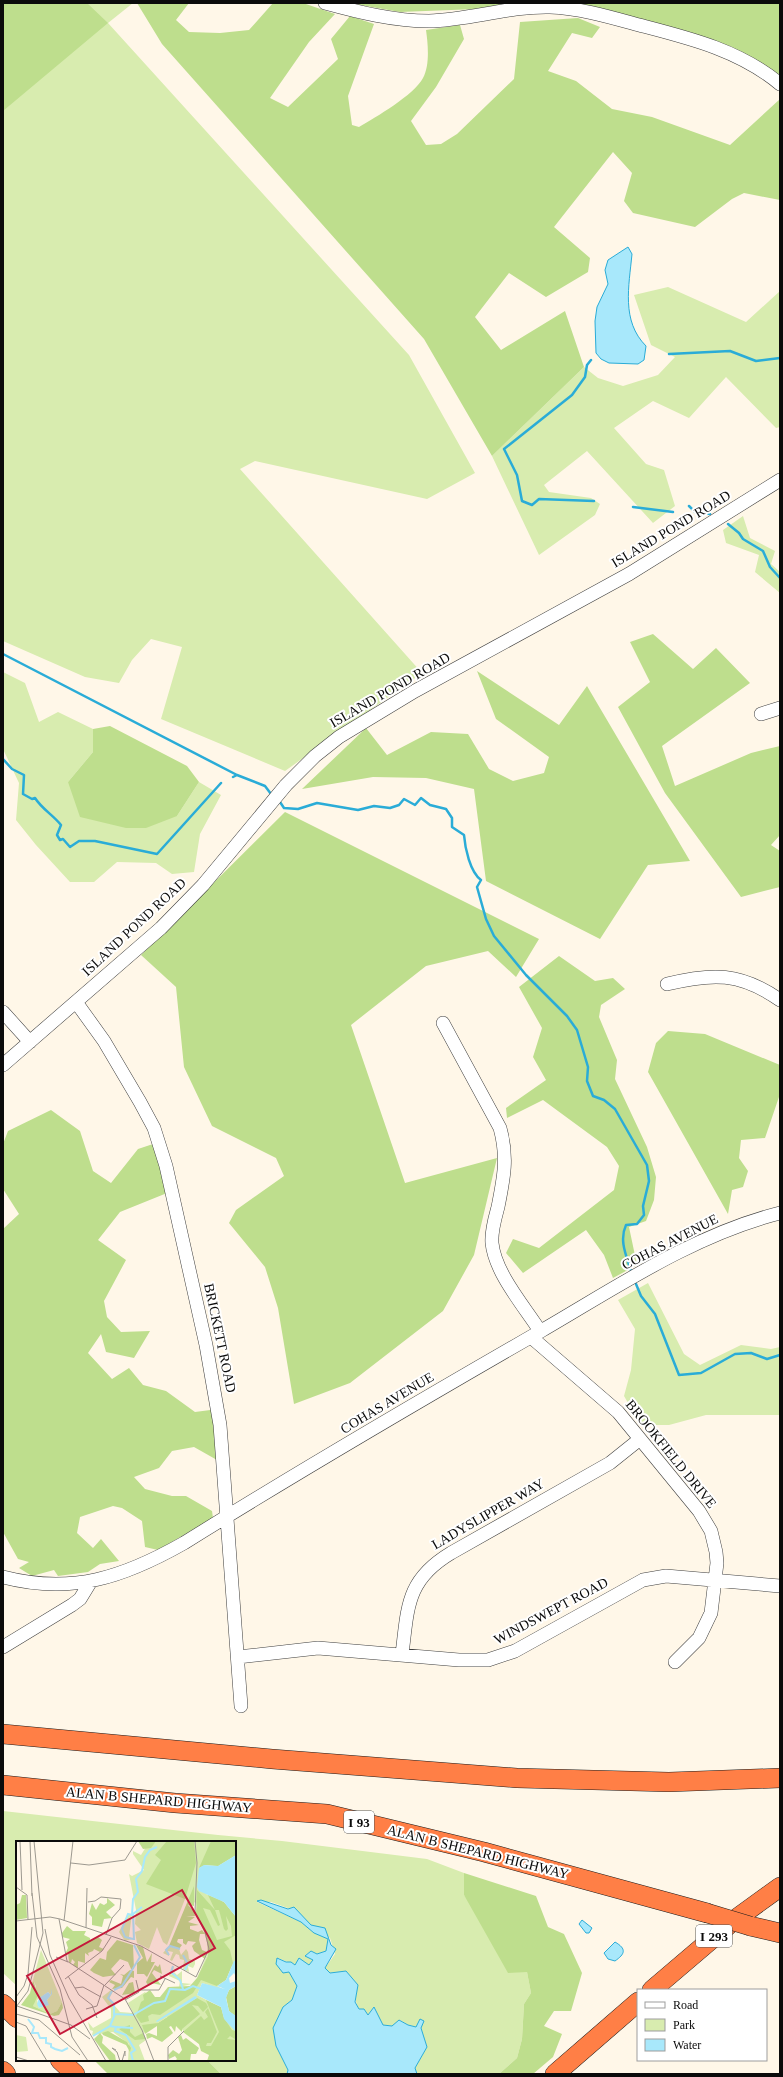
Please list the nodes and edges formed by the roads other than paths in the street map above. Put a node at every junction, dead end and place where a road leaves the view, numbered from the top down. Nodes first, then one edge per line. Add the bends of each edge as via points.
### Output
1 (325, 3) edge
2 (780, 84) edge
3 (780, 480) edge
4 (780, 708) edge
5 (761, 714) dead end
6 (667, 984) dead end
7 (780, 1000) edge
8 (76, 1002) junction
9 (3, 1012) edge
10 (443, 1023) dead end
11 (30, 1042) junction
12 (3, 1065) edge
13 (780, 1213) edge
14 (536, 1334) junction
15 (640, 1439) junction
16 (228, 1516) junction
17 (3, 1577) edge
18 (715, 1579) junction
19 (91, 1581) junction
20 (780, 1586) edge
21 (3, 1646) edge
22 (402, 1654) junction
23 (238, 1657) junction
24 (675, 1662) dead end
25 (241, 1706) dead end
26 (3, 1734) edge
27 (780, 1778) edge
28 (3, 1785) edge
29 (780, 1887) edge
30 (780, 1933) edge
31 (653, 1989) edge
32 (637, 2003) edge
33 (3, 2004) edge
34 (16, 2017) edge
35 (61, 2061) edge
36 (3, 2071) edge
37 (6, 2074) edge
38 (75, 2074) edge
39 (555, 2074) edge

1 - 2 street via 371,14 430,21 529,8 589,12 717,48 754,64
3 - 8 street, ISLAND POND ROAD via 629,574 416,690 339,738 315,756 286,785 223,862 182,907 139,949
4 - 5 street
6 - 7 street via 700,976 722,976 765,990
8 - 11 street, ISLAND POND ROAD
8 - 16 street, BRICKETT ROAD via 104,1041 140,1102 162,1147 212,1375 223,1448
9 - 11 street
10 - 14 street, BROOKFIELD DRIVE via 500,1128 506,1163 492,1243 502,1273
11 - 12 street, ISLAND POND ROAD
13 - 14 street, COHAS AVENUE via 732,1228 676,1254
14 - 15 street, BROOKFIELD DRIVE via 610,1404
14 - 16 street, COHAS AVENUE
15 - 18 street, BROOKFIELD DRIVE via 705,1521 716,1552
15 - 22 street, LADYSLIPPER WAY via 610,1463 429,1568 410,1598
16 - 19 street, COHAS AVENUE via 153,1560 117,1576
16 - 23 street, BRICKETT ROAD
17 - 19 street, COHAS AVENUE via 35,1583
18 - 20 street, WINDSWEPT ROAD
18 - 22 street, WINDSWEPT ROAD via 666,1576 643,1580 515,1651 488,1660 459,1660
18 - 24 street, BROOKFIELD DRIVE via 711,1613 704,1630 693,1646
19 - 21 street via 80,1599 72,1606
22 - 23 street, WINDSWEPT ROAD via 318,1648
23 - 25 street, BRICKETT ROAD
26 - 27 highway via 517,1778 669,1782
28 - 30 highway, ALAN B SHEPARD HIGHWAY / I 93, bridge via 175,1803 327,1814 484,1852
29 - 31 highway, I 293 via 723,1929
32 - 39 highway
33 - 34 highway
35 - 38 highway
36 - 37 highway

